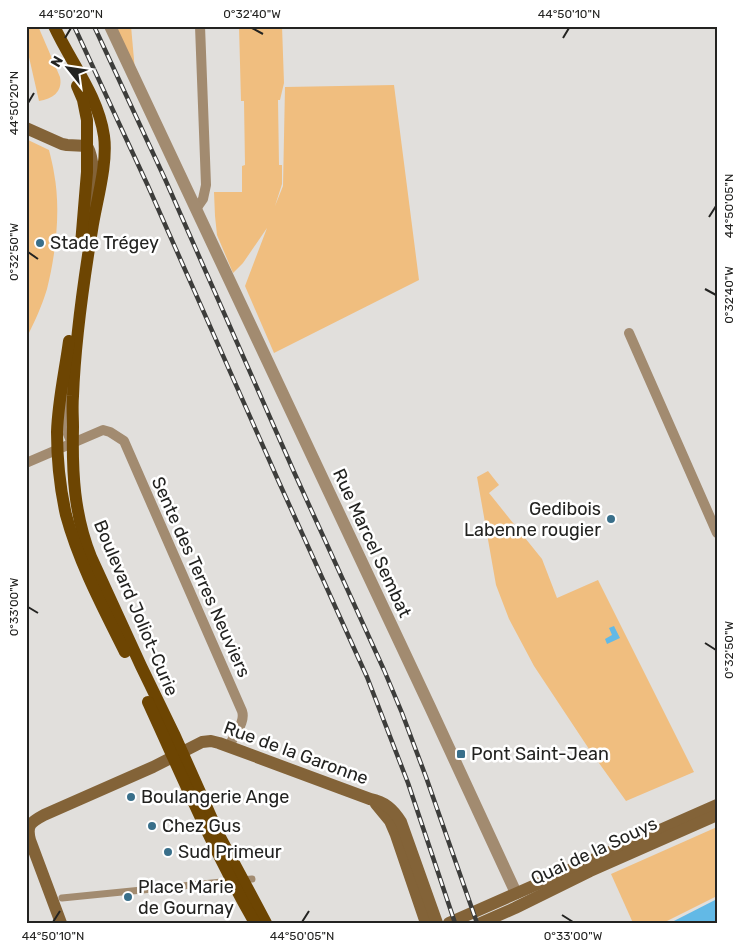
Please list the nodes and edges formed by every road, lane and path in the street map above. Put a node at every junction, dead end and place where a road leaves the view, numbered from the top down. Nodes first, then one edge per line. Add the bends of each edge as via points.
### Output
1 (45, 26) edge
2 (54, 26) edge
3 (110, 26) edge
4 (200, 26) edge
5 (26, 128) edge
6 (87, 146) junction
7 (196, 209) junction
8 (92, 228) junction
9 (629, 334) dead end
10 (63, 376) junction
11 (72, 444) junction
12 (58, 450) junction
13 (26, 464) edge
14 (717, 534) edge
15 (229, 746) junction
16 (177, 754) junction
17 (370, 799) junction
18 (717, 805) edge
19 (717, 815) edge
20 (29, 820) edge
21 (242, 880) junction
22 (516, 893) junction
23 (62, 898) dead end
24 (529, 901) junction
25 (484, 922) edge
26 (61, 923) edge
27 (255, 923) edge
28 (266, 923) edge
29 (426, 923) edge
30 (437, 923) edge
31 (449, 923) edge

1 - 6 main road, Boulevard Joliot-Curie via 83,100
2 - 8 main road, Boulevard Joliot-Curie via 91,96 104,138 102,173
3 - 7 street, Rue Marcel Sembat
4 - 7 street via 206,185 203,199
5 - 6 main road via 62,144
6 - 8 main road via 93,173
6 - 10 main road, Boulevard Joliot-Curie via 84,225
7 - 22 street, Rue Marcel Sembat
8 - 11 main road, Boulevard Joliot-Curie via 75,357
9 - 14 street
10 - 11 street via 67,400 66,429
10 - 12 main road, Boulevard Joliot-Curie
11 - 12 street
11 - 15 street, Sente des Terres Neuviers via 103,430 124,441 242,711 243,722
11 - 16 main road, Boulevard Joliot-Curie via 75,490 84,541
12 - 13 street
12 - 16 main road, Boulevard Joliot-Curie via 64,504 77,549 150,706
15 - 16 main road, Rue de la Garonne via 205,741
15 - 17 main road, Rue de la Garonne
16 - 20 main road, Rue de la Garonne
16 - 21 main road, Boulevard Joliot-Curie
17 - 29 main road, Rue de la Garonne via 390,820
17 - 30 main road, Rue de la Garonne via 386,804 401,822
18 - 22 main road, Quai de la Souys
19 - 24 main road, Quai de la Souys
20 - 26 main road, Rue de la Garonne via 30,840
21 - 23 street
21 - 27 main road, Boulevard Joliot-Curie
21 - 28 main road, Boulevard Joliot-Curie
22 - 24 street
22 - 25 street
22 - 31 main road, Quai de la Souys
24 - 25 main road, Quai de la Souys

